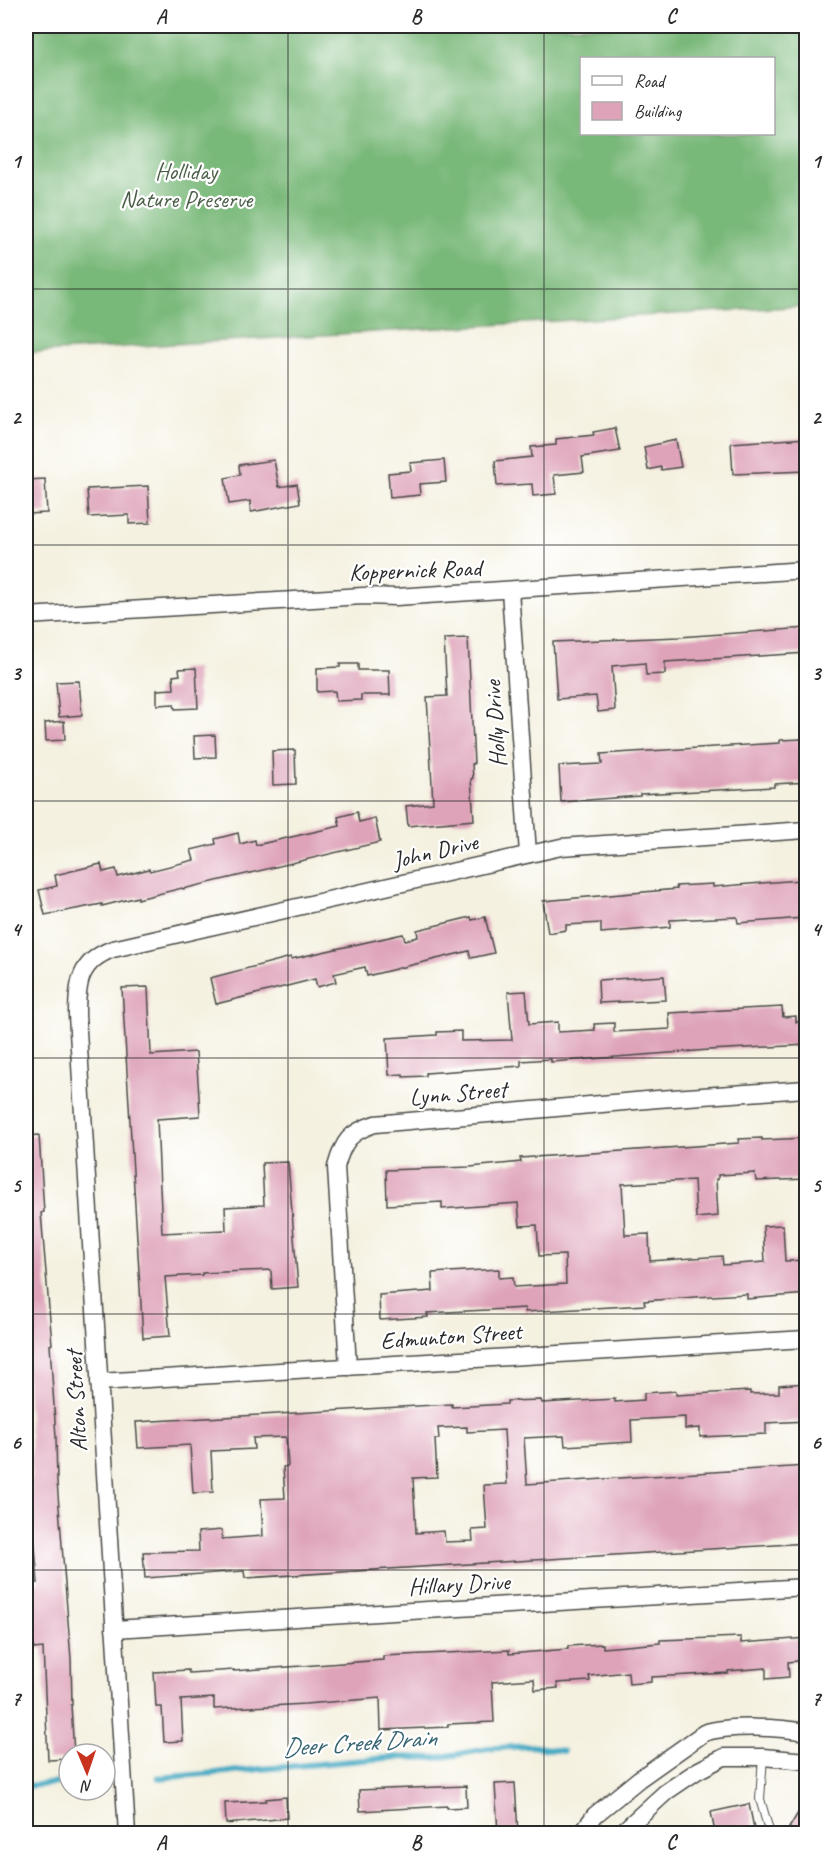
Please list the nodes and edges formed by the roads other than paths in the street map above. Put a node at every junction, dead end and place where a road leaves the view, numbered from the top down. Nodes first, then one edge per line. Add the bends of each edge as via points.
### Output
1 (807, 570) edge
2 (510, 590) junction
3 (26, 616) edge
4 (807, 830) edge
5 (528, 854) junction
6 (85, 968) joint
7 (807, 1089) edge
8 (807, 1339) edge
9 (348, 1367) junction
10 (99, 1382) junction
11 (807, 1587) edge
12 (114, 1629) junction
13 (764, 1729) junction
14 (807, 1732) edge
15 (763, 1757) junction
16 (807, 1761) edge
17 (127, 1833) edge
18 (581, 1833) edge
19 (620, 1833) edge
20 (770, 1833) edge

1 - 2 street, Koppernick Road
2 - 3 street, Koppernick Road
2 - 5 street, Holly Drive
4 - 5 street, John Drive via 579,844
5 - 6 street, John Drive via 113,950 95,958
6 - 10 street, Alton Street via 77,988 77,1015
7 - 9 street, Lynn Street via 375,1124 361,1129 345,1143 336,1167
8 - 9 street, Edmunton Street
9 - 10 street, Edmunton Street
10 - 12 street, Alton Street
11 - 12 street, Hillary Drive
12 - 17 street, Alton Street
13 - 14 street
13 - 15 street
13 - 18 street via 716,1729 696,1737 595,1815
15 - 16 street
15 - 19 street via 724,1757 716,1761 666,1792
15 - 20 lane via 760,1799

